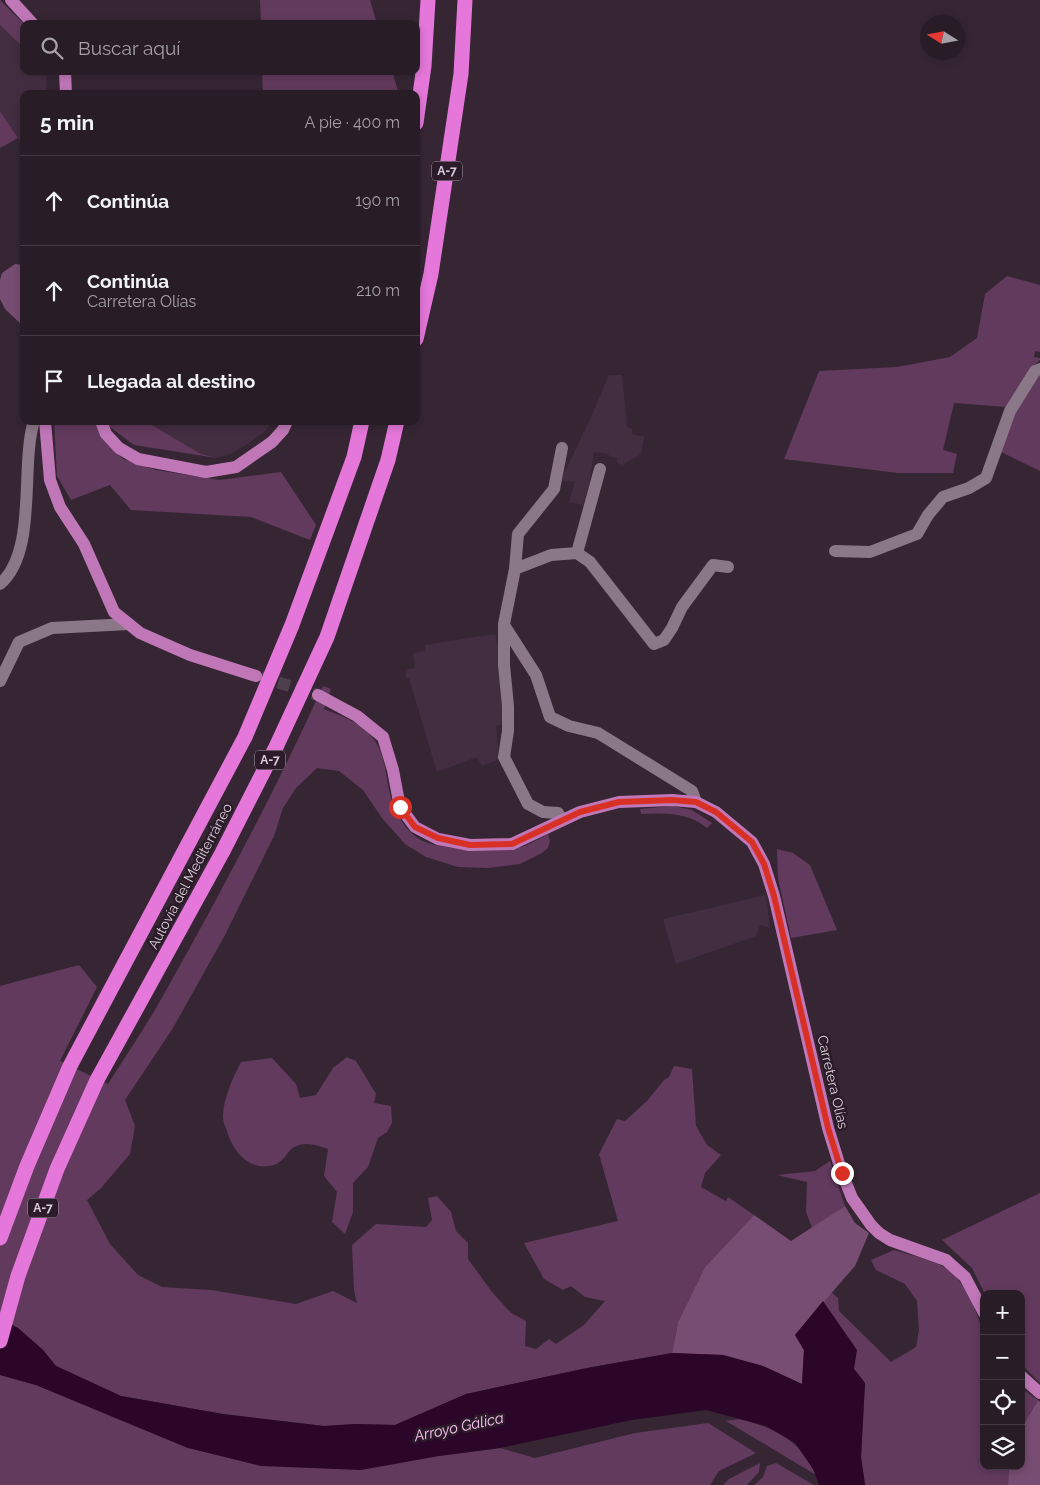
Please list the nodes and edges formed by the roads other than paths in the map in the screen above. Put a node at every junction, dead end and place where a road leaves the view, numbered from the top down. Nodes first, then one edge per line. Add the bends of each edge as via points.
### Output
1 (11, 0) edge
2 (428, 0) edge
3 (465, 0) edge
4 (29, 20) edge
5 (65, 75) edge
6 (66, 90) edge
7 (420, 94) edge
8 (420, 322) edge
9 (1040, 369) edge
10 (33, 425) edge
11 (45, 425) edge
12 (103, 425) edge
13 (285, 425) edge
14 (361, 425) edge
15 (396, 425) edge
16 (562, 448) dead end
17 (600, 469) dead end
18 (835, 551) dead end
19 (577, 553) junction
20 (728, 567) dead end
21 (515, 569) junction
22 (0, 584) edge
23 (129, 624) junction
24 (504, 624) junction
25 (256, 676) tunnel mouth
26 (0, 681) edge
27 (318, 696) tunnel mouth
28 (696, 802) junction
29 (562, 820) junction
30 (0, 1238) edge
31 (980, 1305) edge
32 (0, 1341) edge
33 (1025, 1380) edge
34 (1040, 1393) edge

1 - 4 main road
2 - 7 highway
3 - 8 highway, A-7 via 461,74 431,274
5 - 6 main road
9 - 18 street via 1035,371 1010,411 986,478 943,497 917,534 870,552
10 - 22 street via 20,549 14,569
11 - 23 main road via 50,480 60,507 84,544 114,612
12 - 13 main road via 119,448 138,459 206,472 236,467 272,442
14 - 30 highway, Autovía del Mediterráneo / A-7 via 354,457 299,606 245,737 70,1066
15 - 32 highway, Autovía del Mediterráneo / A-7 via 388,460 327,637 222,853 97,1080 57,1169 18,1276
16 - 21 street via 554,489 518,534
17 - 19 street
19 - 20 street via 590,562 654,644 664,640 682,607 713,565
19 - 21 street via 551,555
21 - 24 street
23 - 25 main road via 190,655
23 - 26 street via 52,628 19,642
24 - 28 street via 536,675 550,718 598,733 692,791
24 - 29 street via 508,706 504,757 528,804 543,812 558,813
27 - 29 main road via 357,716 383,737 400,807 415,827 438,838 470,845 512,844
28 - 29 main road via 619,802
28 - 31 main road, Carretera Olías via 716,812 752,842 764,864 828,1128 852,1198 879,1233 946,1260 965,1277
33 - 34 main road

